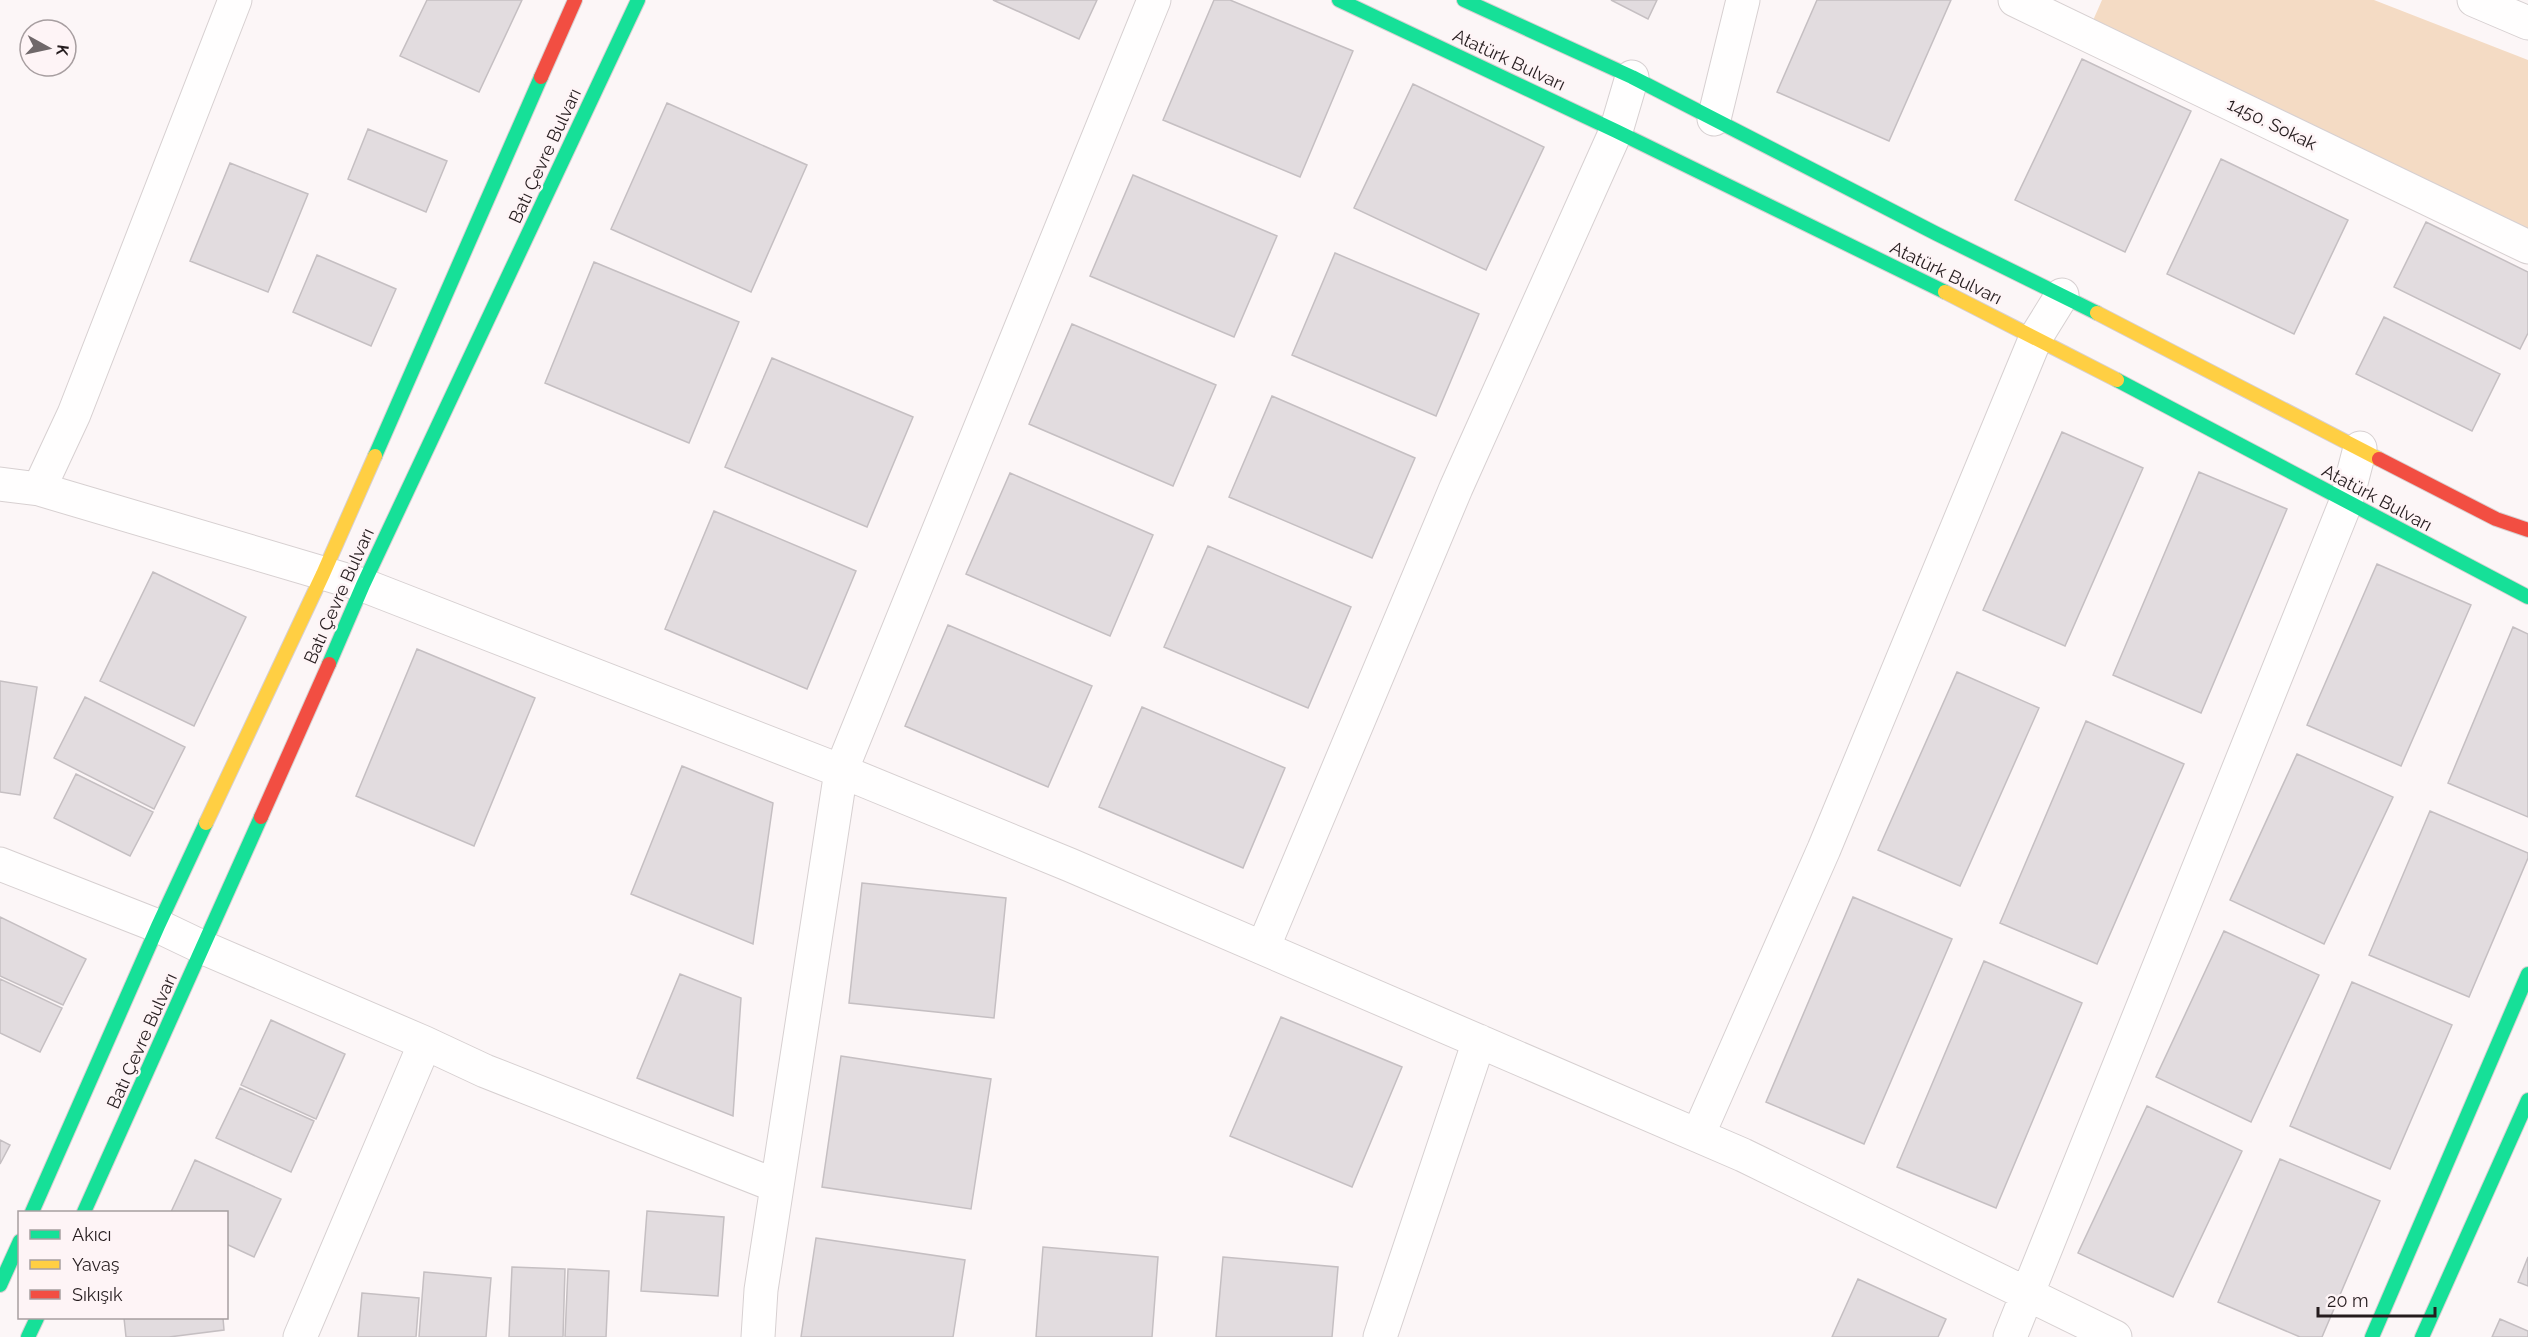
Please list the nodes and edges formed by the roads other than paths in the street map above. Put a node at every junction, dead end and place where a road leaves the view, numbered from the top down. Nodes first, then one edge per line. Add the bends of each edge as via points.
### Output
1 (235, 0) edge
2 (575, 0) edge
3 (638, 0) edge
4 (1154, 0) edge
5 (1339, 0) edge
6 (1464, 0) edge
7 (1743, 0) edge
8 (2015, 0) edge
9 (2474, 0) edge
10 (2528, 23) edge
11 (1632, 77) junction
12 (1714, 119) junction
13 (1616, 131) junction
14 (2528, 247) edge
15 (2062, 295) junction
16 (2036, 337) junction
17 (2360, 448) junction
18 (0, 484) edge
19 (39, 489) junction
20 (2346, 502) junction
21 (2528, 530) edge
22 (323, 574) junction
23 (363, 585) junction
24 (2528, 597) edge
25 (841, 771) junction
26 (0, 864) edge
27 (158, 926) junction
28 (204, 948) junction
29 (1263, 948) junction
30 (2528, 974) edge
31 (1479, 1041) junction
32 (425, 1043) junction
33 (2528, 1100) edge
34 (1698, 1135) junction
35 (777, 1186) junction
36 (32, 1211) edge
37 (84, 1211) edge
38 (18, 1245) edge
39 (0, 1285) edge
40 (2029, 1295) junction
41 (36, 1319) edge
42 (28, 1337) edge
43 (300, 1337) edge
44 (758, 1337) edge
45 (1380, 1337) edge
46 (2010, 1337) edge
47 (2115, 1337) edge
48 (2372, 1337) edge
49 (2422, 1337) edge

1 - 19 street via 74,414
2 - 22 main road, Batı Çevre Bulvarı
3 - 23 main road, Batı Çevre Bulvarı
4 - 25 street
5 - 13 main road, Atatürk Bulvarı
6 - 11 main road, Atatürk Bulvarı
7 - 12 street
8 - 14 street, 1450. Sokak
9 - 10 street
11 - 12 main road, Atatürk Bulvarı
11 - 13 street
12 - 15 main road, Atatürk Bulvarı
13 - 16 main road, Atatürk Bulvarı
13 - 29 street via 1456,488
15 - 16 street
15 - 17 main road, Atatürk Bulvarı
16 - 20 main road, Atatürk Bulvarı
16 - 34 street via 1824,849
17 - 20 street
17 - 21 main road, Atatürk Bulvarı via 2496,519
18 - 19 street
19 - 22 street
20 - 24 main road, Atatürk Bulvarı
20 - 40 street
22 - 23 street
22 - 27 main road, Batı Çevre Bulvarı
23 - 25 street
23 - 28 main road, Batı Çevre Bulvarı
25 - 29 street
25 - 35 street
26 - 27 street
27 - 28 street
27 - 36 main road, Batı Çevre Bulvarı
28 - 32 street
28 - 37 main road, Batı Çevre Bulvarı
29 - 31 street
30 - 48 main road
31 - 34 street
31 - 45 street
32 - 35 street via 485,1071
32 - 43 street
33 - 49 main road
34 - 40 street
35 - 44 street
38 - 39 main road
40 - 46 street
40 - 47 street
41 - 42 main road

